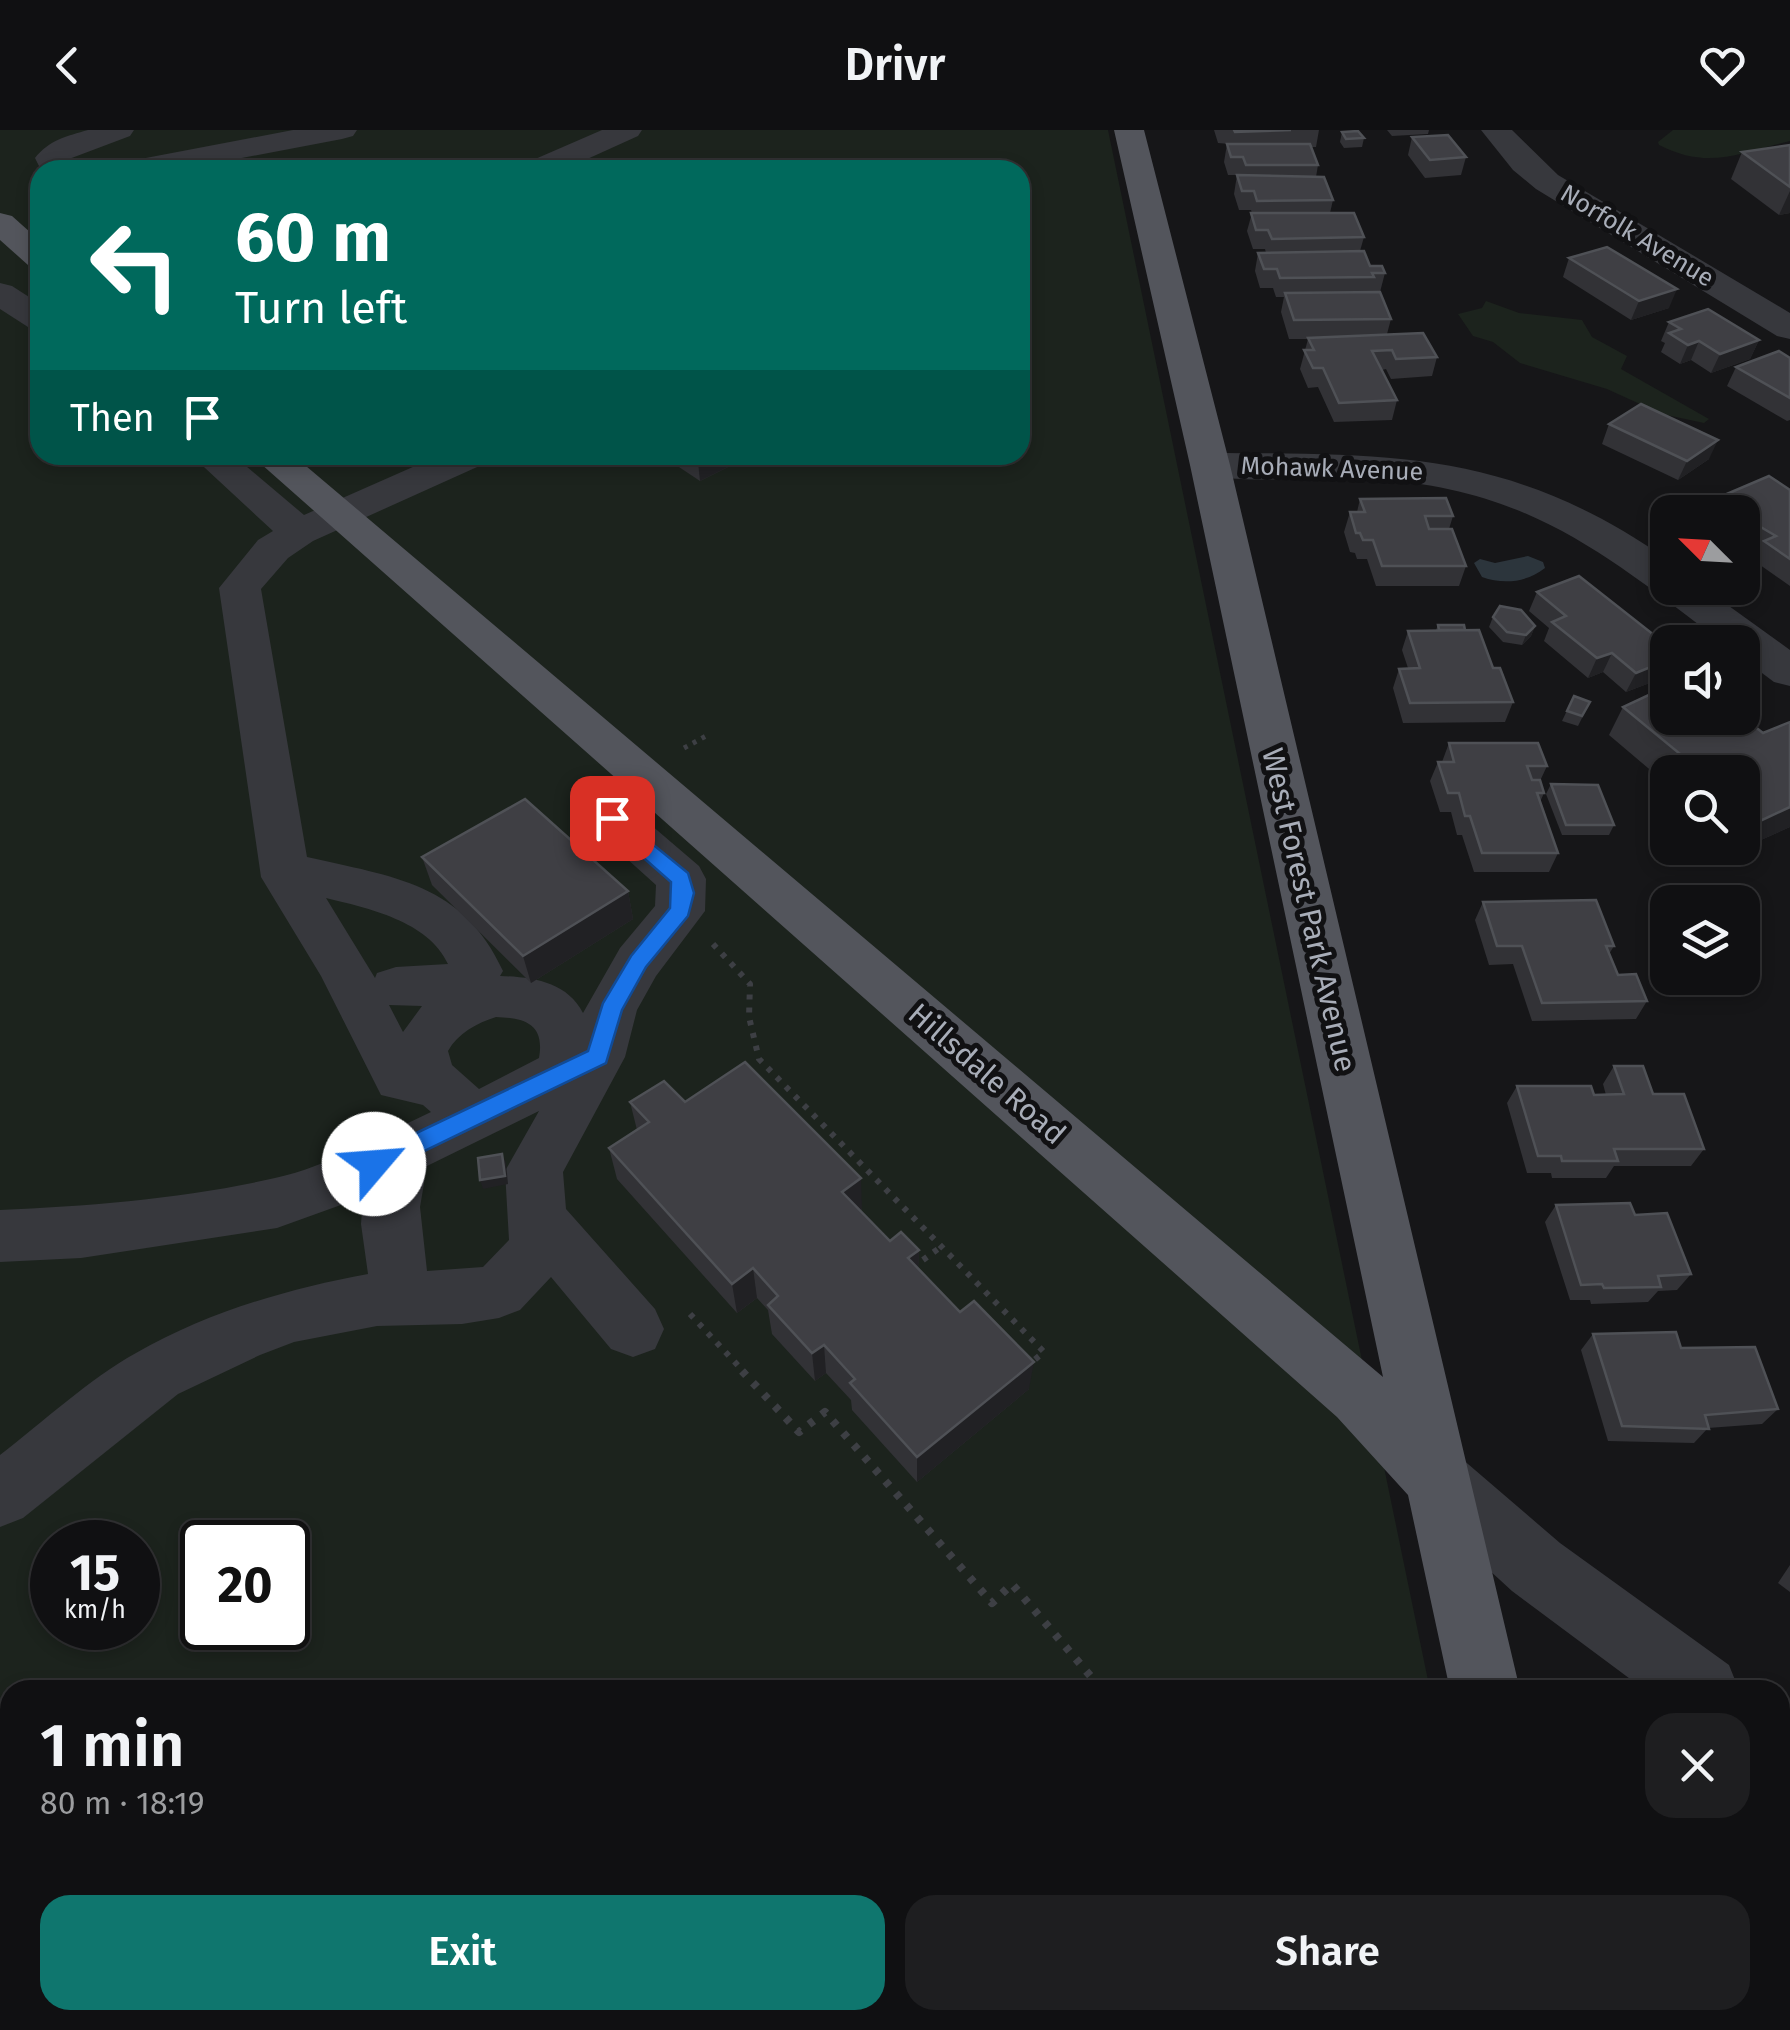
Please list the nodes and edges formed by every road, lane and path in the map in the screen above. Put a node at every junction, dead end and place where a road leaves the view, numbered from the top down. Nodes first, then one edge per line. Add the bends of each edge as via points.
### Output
1 (119, 130) edge
2 (342, 130) edge
3 (627, 130) edge
4 (1130, 130) edge
5 (1496, 130) edge
6 (51, 160) edge
7 (208, 160) edge
8 (560, 160) edge
9 (0, 224) edge
10 (30, 250) edge
11 (0, 293) edge
12 (30, 313) edge
13 (1790, 328) edge
14 (226, 465) edge
15 (277, 465) edge
16 (450, 465) edge
17 (1210, 465) junction
18 (319, 523) junction
19 (1650, 568) edge
20 (1700, 605) edge
21 (1790, 672) edge
22 (706, 736) dead end
23 (674, 754) dead end
24 (603, 801) dead end
25 (285, 870) junction
26 (669, 925) junction
27 (396, 987) dead end
28 (534, 1002) junction
29 (580, 1065) junction
30 (429, 1084) junction
31 (479, 1112) junction
32 (404, 1150) junction
33 (536, 1195) junction
34 (0, 1236) edge
35 (942, 1246) junction
36 (924, 1260) dead end
37 (403, 1298) junction
38 (688, 1312) dead end
39 (633, 1329) dead end
40 (1024, 1331) junction
41 (1014, 1339) edge
42 (1024, 1368) edge
43 (1438, 1480) junction
44 (0, 1495) edge
45 (1093, 1680) edge
46 (1483, 1680) edge
47 (1690, 1680) edge

1 - 6 street via 66,147
2 - 7 street
3 - 8 street
4 - 17 main road, West Forest Park Avenue
5 - 13 street, Norfolk Avenue via 1548,182
9 - 10 main road
11 - 12 street
14 - 18 street
15 - 18 main road, Hillsdale Road
16 - 18 street
17 - 19 street, Mohawk Avenue via 1378,466 1475,481 1576,520
17 - 43 main road, West Forest Park Avenue
18 - 25 street via 272,549 240,588
18 - 43 main road, Hillsdale Road via 1360,1396
20 - 21 street
22 - 23 path
24 - 26 street via 612,818 681,879
25 - 27 street via 428,910 473,953 477,971 457,985
25 - 30 street via 400,1079
26 - 28 street via 604,974
26 - 29 street via 638,962
26 - 35 path via 750,984 749,1017 760,1058
28 - 29 street via 562,1020
28 - 30 street via 485,996 453,1008 425,1039 420,1060
29 - 31 street
29 - 33 street
30 - 31 street
31 - 32 street
31 - 33 street via 504,1118 527,1140
32 - 34 street via 277,1203 81,1232
32 - 37 street via 389,1192
33 - 37 street via 539,1249 499,1290
33 - 39 street
35 - 36 path
35 - 40 path
37 - 44 street via 294,1315 156,1374
38 - 45 path via 799,1432 825,1412 992,1603 1012,1584
40 - 41 path
40 - 42 path via 1044,1352
43 - 46 main road, West Forest Park Avenue
43 - 47 street, Hillsdale Road via 1536,1568

